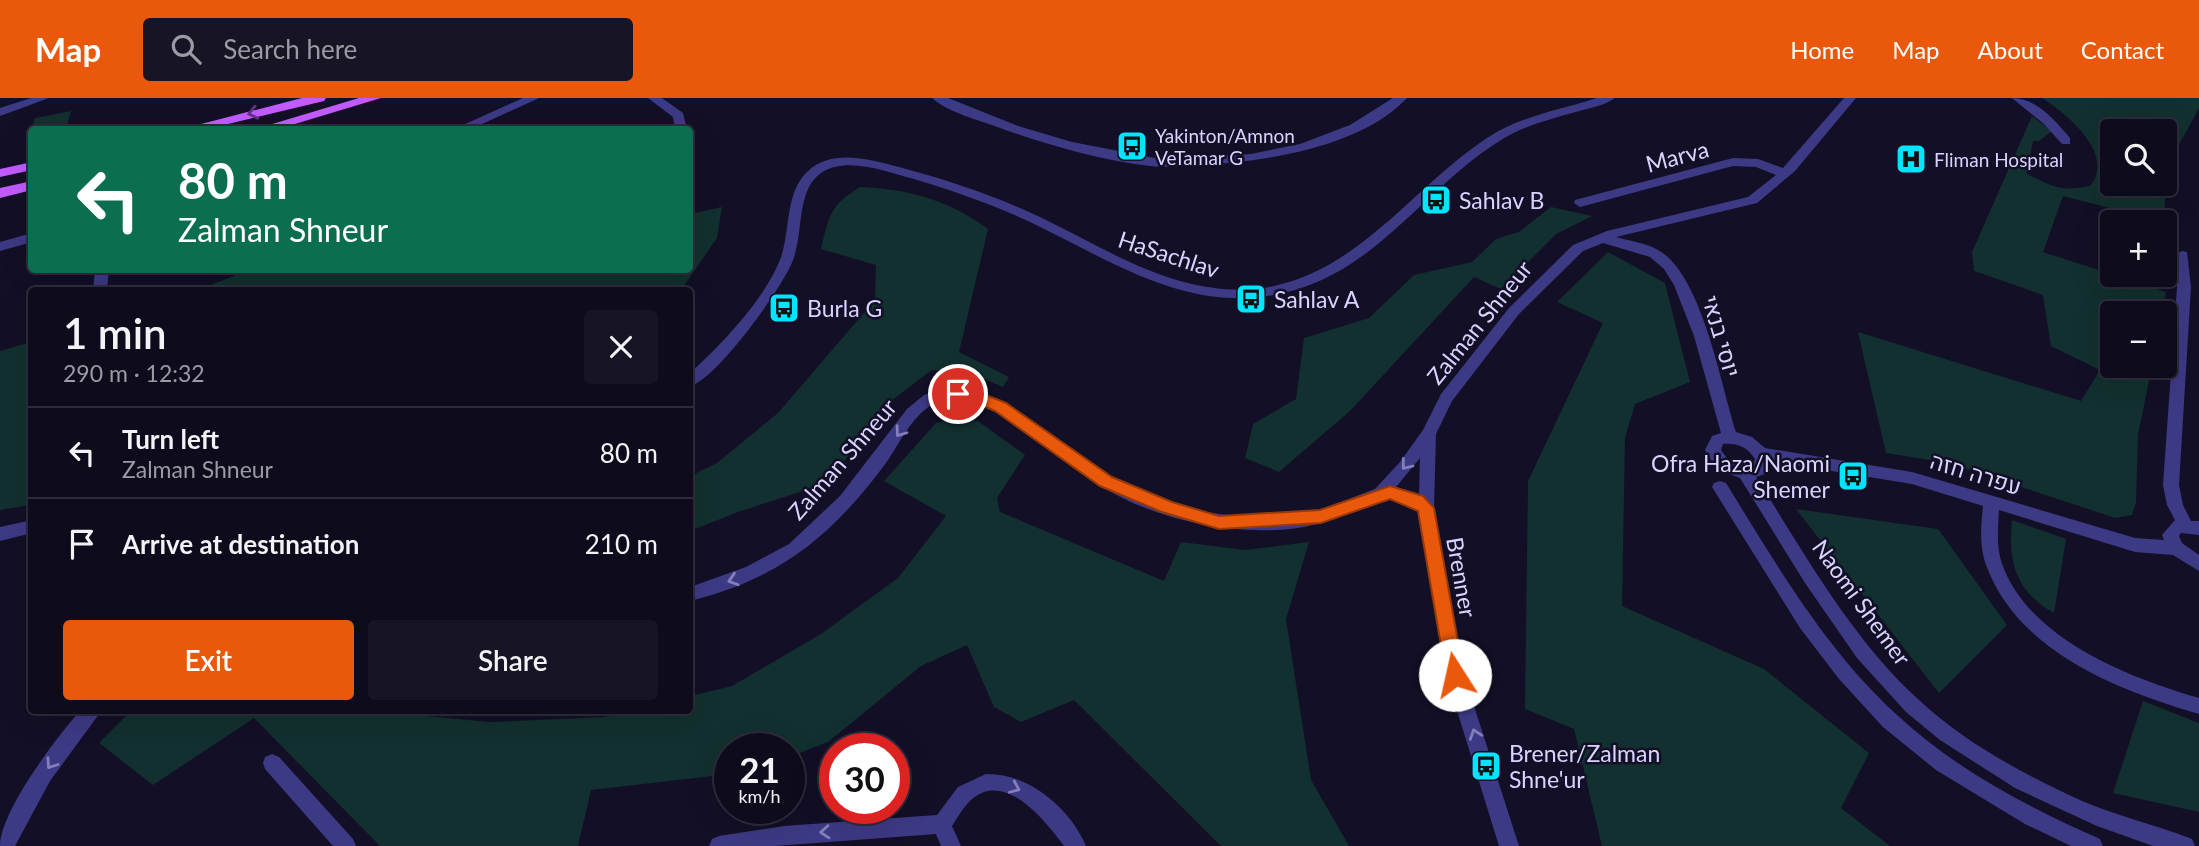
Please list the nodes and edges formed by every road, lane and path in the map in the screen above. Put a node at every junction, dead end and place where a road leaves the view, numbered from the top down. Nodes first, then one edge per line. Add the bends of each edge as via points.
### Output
1 (43, 98) edge
2 (319, 98) edge
3 (374, 98) edge
4 (533, 98) edge
5 (654, 98) edge
6 (938, 98) edge
7 (1401, 98) edge
8 (1609, 98) edge
9 (1850, 98) edge
10 (2018, 98) edge
11 (0, 112) edge
12 (201, 126) edge
13 (272, 126) edge
14 (467, 126) edge
15 (680, 126) edge
16 (2066, 141) dead end
17 (28, 167) edge
18 (0, 173) edge
19 (1784, 173) junction
20 (28, 186) edge
21 (0, 192) edge
22 (1580, 203) dead end
23 (1650, 225) junction
24 (28, 238) edge
25 (1603, 238) junction
26 (0, 247) edge
27 (1656, 254) junction
28 (2182, 255) dead end
29 (693, 379) edge
30 (1429, 433) junction
31 (1730, 437) junction
32 (1760, 453) junction
33 (1746, 474) junction
34 (1720, 487) dead end
35 (1380, 494) junction
36 (1991, 501) junction
37 (1426, 508) junction
38 (2192, 526) edge
39 (28, 527) edge
40 (0, 534) edge
41 (2176, 548) junction
42 (2199, 564) edge
43 (693, 593) edge
44 (2199, 706) edge
45 (89, 714) edge
46 (272, 763) dead end
47 (942, 824) junction
48 (5, 846) edge
49 (346, 846) edge
50 (719, 846) edge
51 (951, 846) edge
52 (1076, 846) edge
53 (1509, 846) edge
54 (2093, 846) edge
55 (2185, 846) edge

1 - 11 street
2 -> 12 main road
3 - 13 main road
4 - 14 street
5 - 15 street via 679,116
6 - 7 street via 1045,137 1150,162 1228,161 1296,151 1372,121
8 - 29 street, HaSachlav via 1496,138 1465,159 1342,265 1303,283 1243,295 1218,294 1144,273 1010,208 927,178 843,161 821,166 802,186 786,262 747,322
9 - 19 street, Zalman Shneur
10 - 16 street
17 - 18 main road
19 - 22 street, Marva via 1758,163 1733,162
19 - 23 street, Zalman Shneur via 1752,200
20 - 21 main road
23 - 25 street, Zalman Shneur
23 - 27 street, יוסי בנאי
24 - 26 street
25 - 27 street
25 - 30 street, Zalman Shneur via 1578,248 1514,312 1446,398
27 - 31 street, יוסי בנאי via 1685,289
28 - 38 street via 2184,287 2171,485 2175,505
30 -> 35 street, Zalman Shneur
30 - 37 street, Brenner
31 - 32 street via 1751,443
31 - 33 street via 1717,440 1714,455 1730,470
32 - 33 street via 1759,470
32 - 36 street, עפרה חזה via 1912,478
33 - 55 street, Naomi Shemer via 1853,639 1918,710 2036,789
34 - 54 street via 1783,588 1867,698 1955,770
35 - 37 street via 1399,493
35 -> 43 street, Zalman Shneur via 1321,516 1219,523 1167,508 1106,481 1001,407 976,397 941,394 913,414 858,485 808,538 747,576
36 - 41 street, עפרה חזה via 2135,545
36 - 44 street via 1989,542 1994,564 2004,586 2027,615 2053,640 2091,664 2135,686
53 -> 37 street, Brenner via 1455,675
38 - 41 street via 2172,529
39 - 40 street
41 - 42 street
45 -> 48 street via 33,790
46 - 49 street
47 -> 50 street via 784,835
47 - 51 street
47 -> 52 street via 967,791 991,781 1013,785 1035,798

